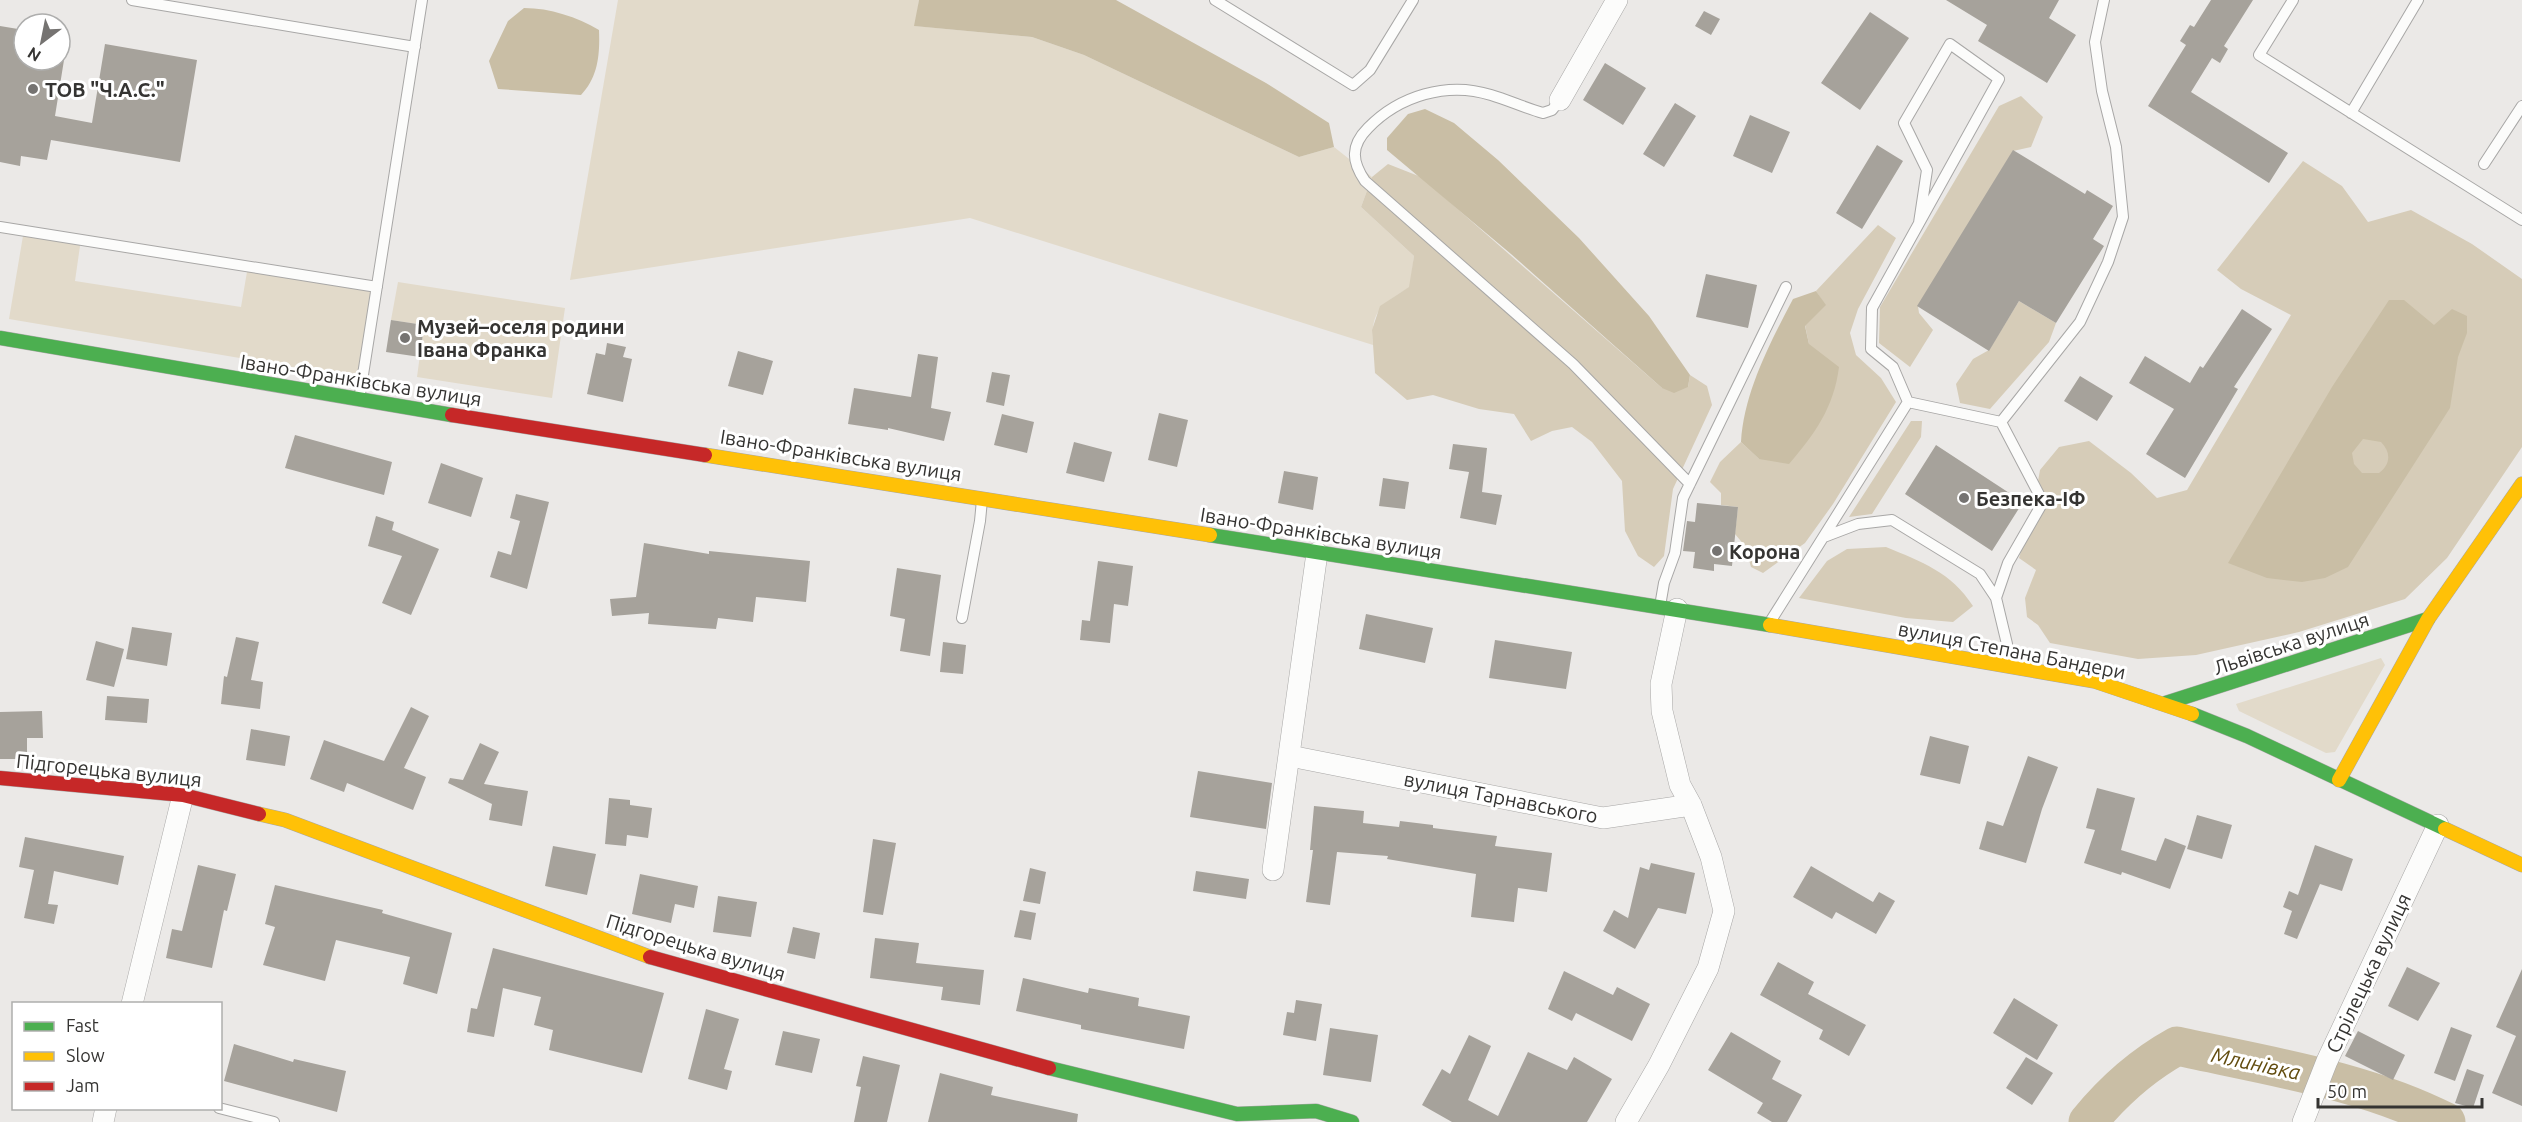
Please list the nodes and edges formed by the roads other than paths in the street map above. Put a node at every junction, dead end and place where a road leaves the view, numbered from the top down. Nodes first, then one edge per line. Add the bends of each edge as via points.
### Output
1 (132, 0) edge
2 (422, 0) edge
3 (1215, 0) edge
4 (1413, 0) edge
5 (1617, 0) edge
6 (2104, 0) edge
7 (2293, 0) edge
8 (2418, 0) edge
9 (415, 47) junction
10 (1560, 100) joint
11 (2522, 106) edge
12 (2351, 113) junction
13 (2484, 164) dead end
14 (2522, 220) edge
15 (1919, 223) dead end
16 (0, 226) edge
17 (377, 287) junction
18 (1786, 287) dead end
19 (0, 338) edge
20 (359, 400) junction
21 (1908, 402) junction
22 (2001, 422) junction
23 (1690, 484) junction
24 (2522, 484) edge
25 (982, 497) junction
26 (1824, 537) junction
27 (1317, 553) junction
28 (1996, 598) junction
29 (1669, 608) junction
30 (962, 618) dead end
31 (2428, 619) junction
32 (1768, 625) junction
33 (2004, 665) junction
34 (2166, 703) junction
35 (1290, 756) junction
36 (0, 778) edge
37 (2339, 780) junction
38 (183, 795) junction
39 (1691, 805) junction
40 (2438, 825) junction
41 (2522, 866) edge
42 (1273, 870) dead end
43 (132, 1002) edge
44 (222, 1109) edge
45 (1237, 1118) edge
46 (274, 1122) edge
47 (1352, 1122) edge
48 (1626, 1122) edge
49 (2302, 1122) edge

1 - 9 lane
2 - 9 lane
3 - 4 lane via 1353,85 1370,70
5 - 10 street
6 - 22 lane via 2095,42 2116,147 2123,217 2108,262 2080,322
7 - 12 lane via 2259,55
8 - 12 lane
9 - 17 lane
10 - 23 lane via 1552,110 1543,113 1488,94 1459,90 1432,92 1402,101 1380,115 1364,132 1355,151 1355,166 1365,181 1573,364
11 - 13 lane
12 - 14 lane
15 - 21 lane via 1927,170 1904,123 1950,44 1999,79 1872,308 1871,349 1893,367
16 - 17 lane
17 - 20 lane
18 - 23 lane
19 - 20 main road, Івано-Франківська вулиця
20 - 25 main road, Івано-Франківська вулиця
21 - 22 lane
21 - 26 lane
22 - 28 lane via 2043,502 2008,562
23 - 29 lane via 1683,498 1675,553 1664,583
24 - 31 main road
25 - 27 main road, Івано-Франківська вулиця
25 - 30 lane
26 - 28 lane via 1858,524 1892,520 1980,574
26 - 32 lane
27 - 29 main road, Івано-Франківська вулиця
27 - 35 street
28 - 33 lane via 2007,644
29 - 32 main road, вулиця Степана Бандери
29 - 39 street via 1662,711 1680,785
31 - 34 main road, Львівська вулиця
31 - 37 main road
32 - 33 main road, вулиця Степана Бандери
33 - 34 main road, вулиця Степана Бандери via 2094,681
34 - 37 main road, вулиця Степана Бандери
35 - 39 street, вулиця Тарнавського via 1603,818
35 - 42 street
36 - 38 main road, Підгорецька вулиця
37 - 40 main road, вулиця Степана Бандери
38 - 43 street
38 - 45 main road, Підгорецька вулиця via 285,820 661,961
39 - 48 street via 1711,857 1724,911 1708,968
40 - 41 main road, вулиця Степана Бандери
40 - 49 street, Стрілецька вулиця
44 - 46 lane
45 - 47 main road, Підгорецька вулиця via 1316,1111

